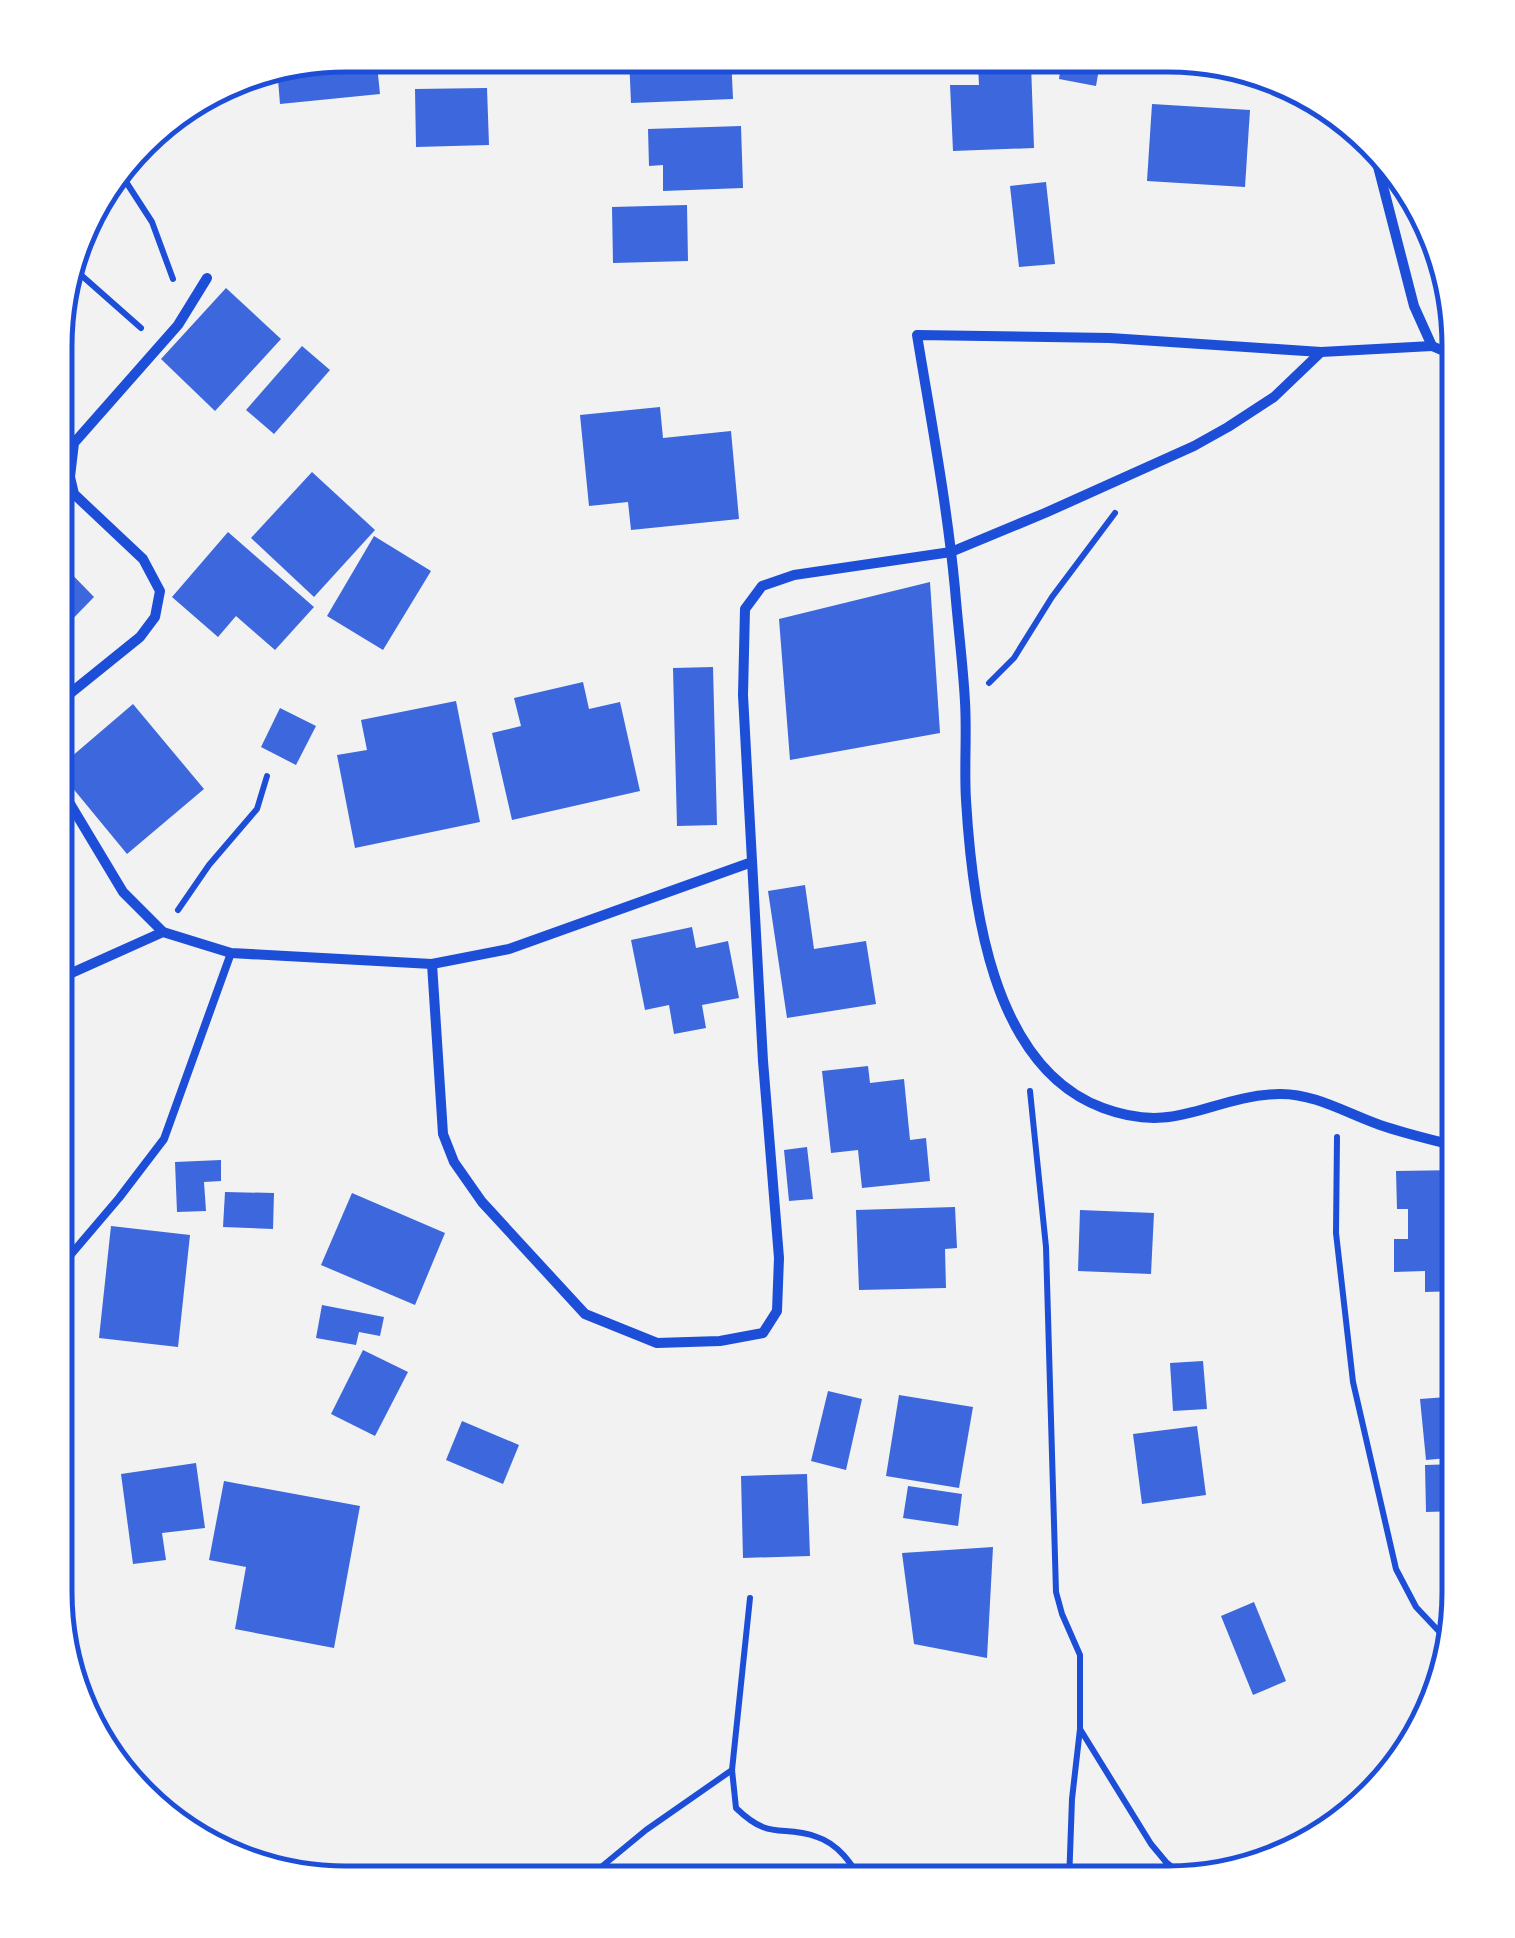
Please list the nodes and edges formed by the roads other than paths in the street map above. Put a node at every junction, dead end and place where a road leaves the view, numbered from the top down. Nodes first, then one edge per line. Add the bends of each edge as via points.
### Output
1 (1379, 172) edge
2 (207, 278) dead end
3 (1432, 346) junction
4 (1442, 350) edge
5 (1321, 352) junction
6 (73, 451) edge
7 (73, 490) edge
8 (951, 552) junction
9 (73, 691) edge
10 (73, 808) edge
11 (752, 862) junction
12 (163, 932) junction
13 (230, 953) junction
14 (432, 964) junction
15 (73, 972) edge
16 (1442, 1142) edge
17 (73, 1252) edge

1 - 3 street via 1414,306
2 - 6 street via 178,325
3 - 4 street
3 - 5 street
5 - 8 street via 1274,397 1194,446
5 - 8 street via 1110,338 917,335
7 - 9 street via 143,559 160,591 155,617 140,637
8 - 11 street via 794,575 762,586 745,609
8 - 16 street via 979,915 1001,998 1025,1044 1056,1080 1100,1107 1145,1119 1180,1118 1236,1099 1282,1093
10 - 12 street via 124,892
11 - 14 street via 509,950
11 - 14 street via 779,1258 776,1311 763,1332 657,1343 586,1314 482,1202 442,1134
12 - 13 street
12 - 15 street
13 - 14 street
13 - 17 lane via 164,1139

